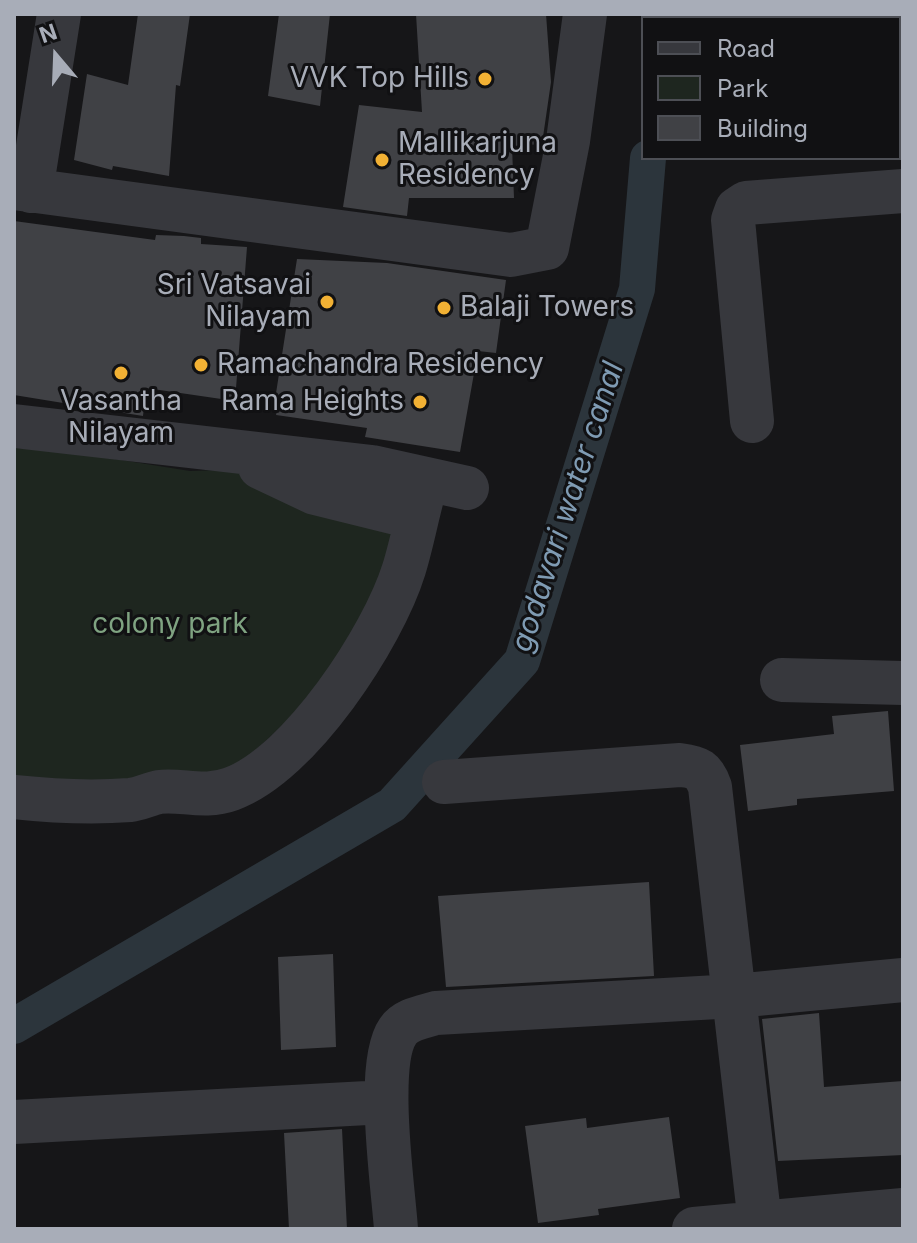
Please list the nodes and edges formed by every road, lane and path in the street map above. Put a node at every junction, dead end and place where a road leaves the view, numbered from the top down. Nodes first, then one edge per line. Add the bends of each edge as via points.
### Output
1 (59, 14) edge
2 (585, 14) edge
3 (23, 190) edge
4 (903, 191) edge
5 (752, 421) dead end
6 (14, 426) edge
7 (14, 444) edge
8 (437, 495) junction
9 (782, 680) dead end
10 (903, 683) edge
11 (444, 782) dead end
12 (14, 797) edge
13 (903, 980) edge
14 (735, 996) junction
15 (386, 1102) junction
16 (14, 1122) edge
17 (903, 1210) edge
18 (844, 1222) edge
19 (760, 1223) junction
20 (396, 1229) edge
21 (694, 1229) edge

1 - 3 street
2 - 3 street via 547,248 511,255
4 - 5 street via 746,203 737,209 733,220
6 - 8 street via 372,467
7 - 8 street via 267,468 315,493
8 - 12 street via 382,622 326,711 271,764 232,789 191,796 161,792 134,800 86,802
9 - 10 street
11 - 14 street via 680,765 705,773
13 - 14 street
14 - 15 street via 436,1013 405,1023 396,1033
14 - 19 street
15 - 16 street
15 - 20 street
17 - 18 street
18 - 19 street
19 - 21 street

